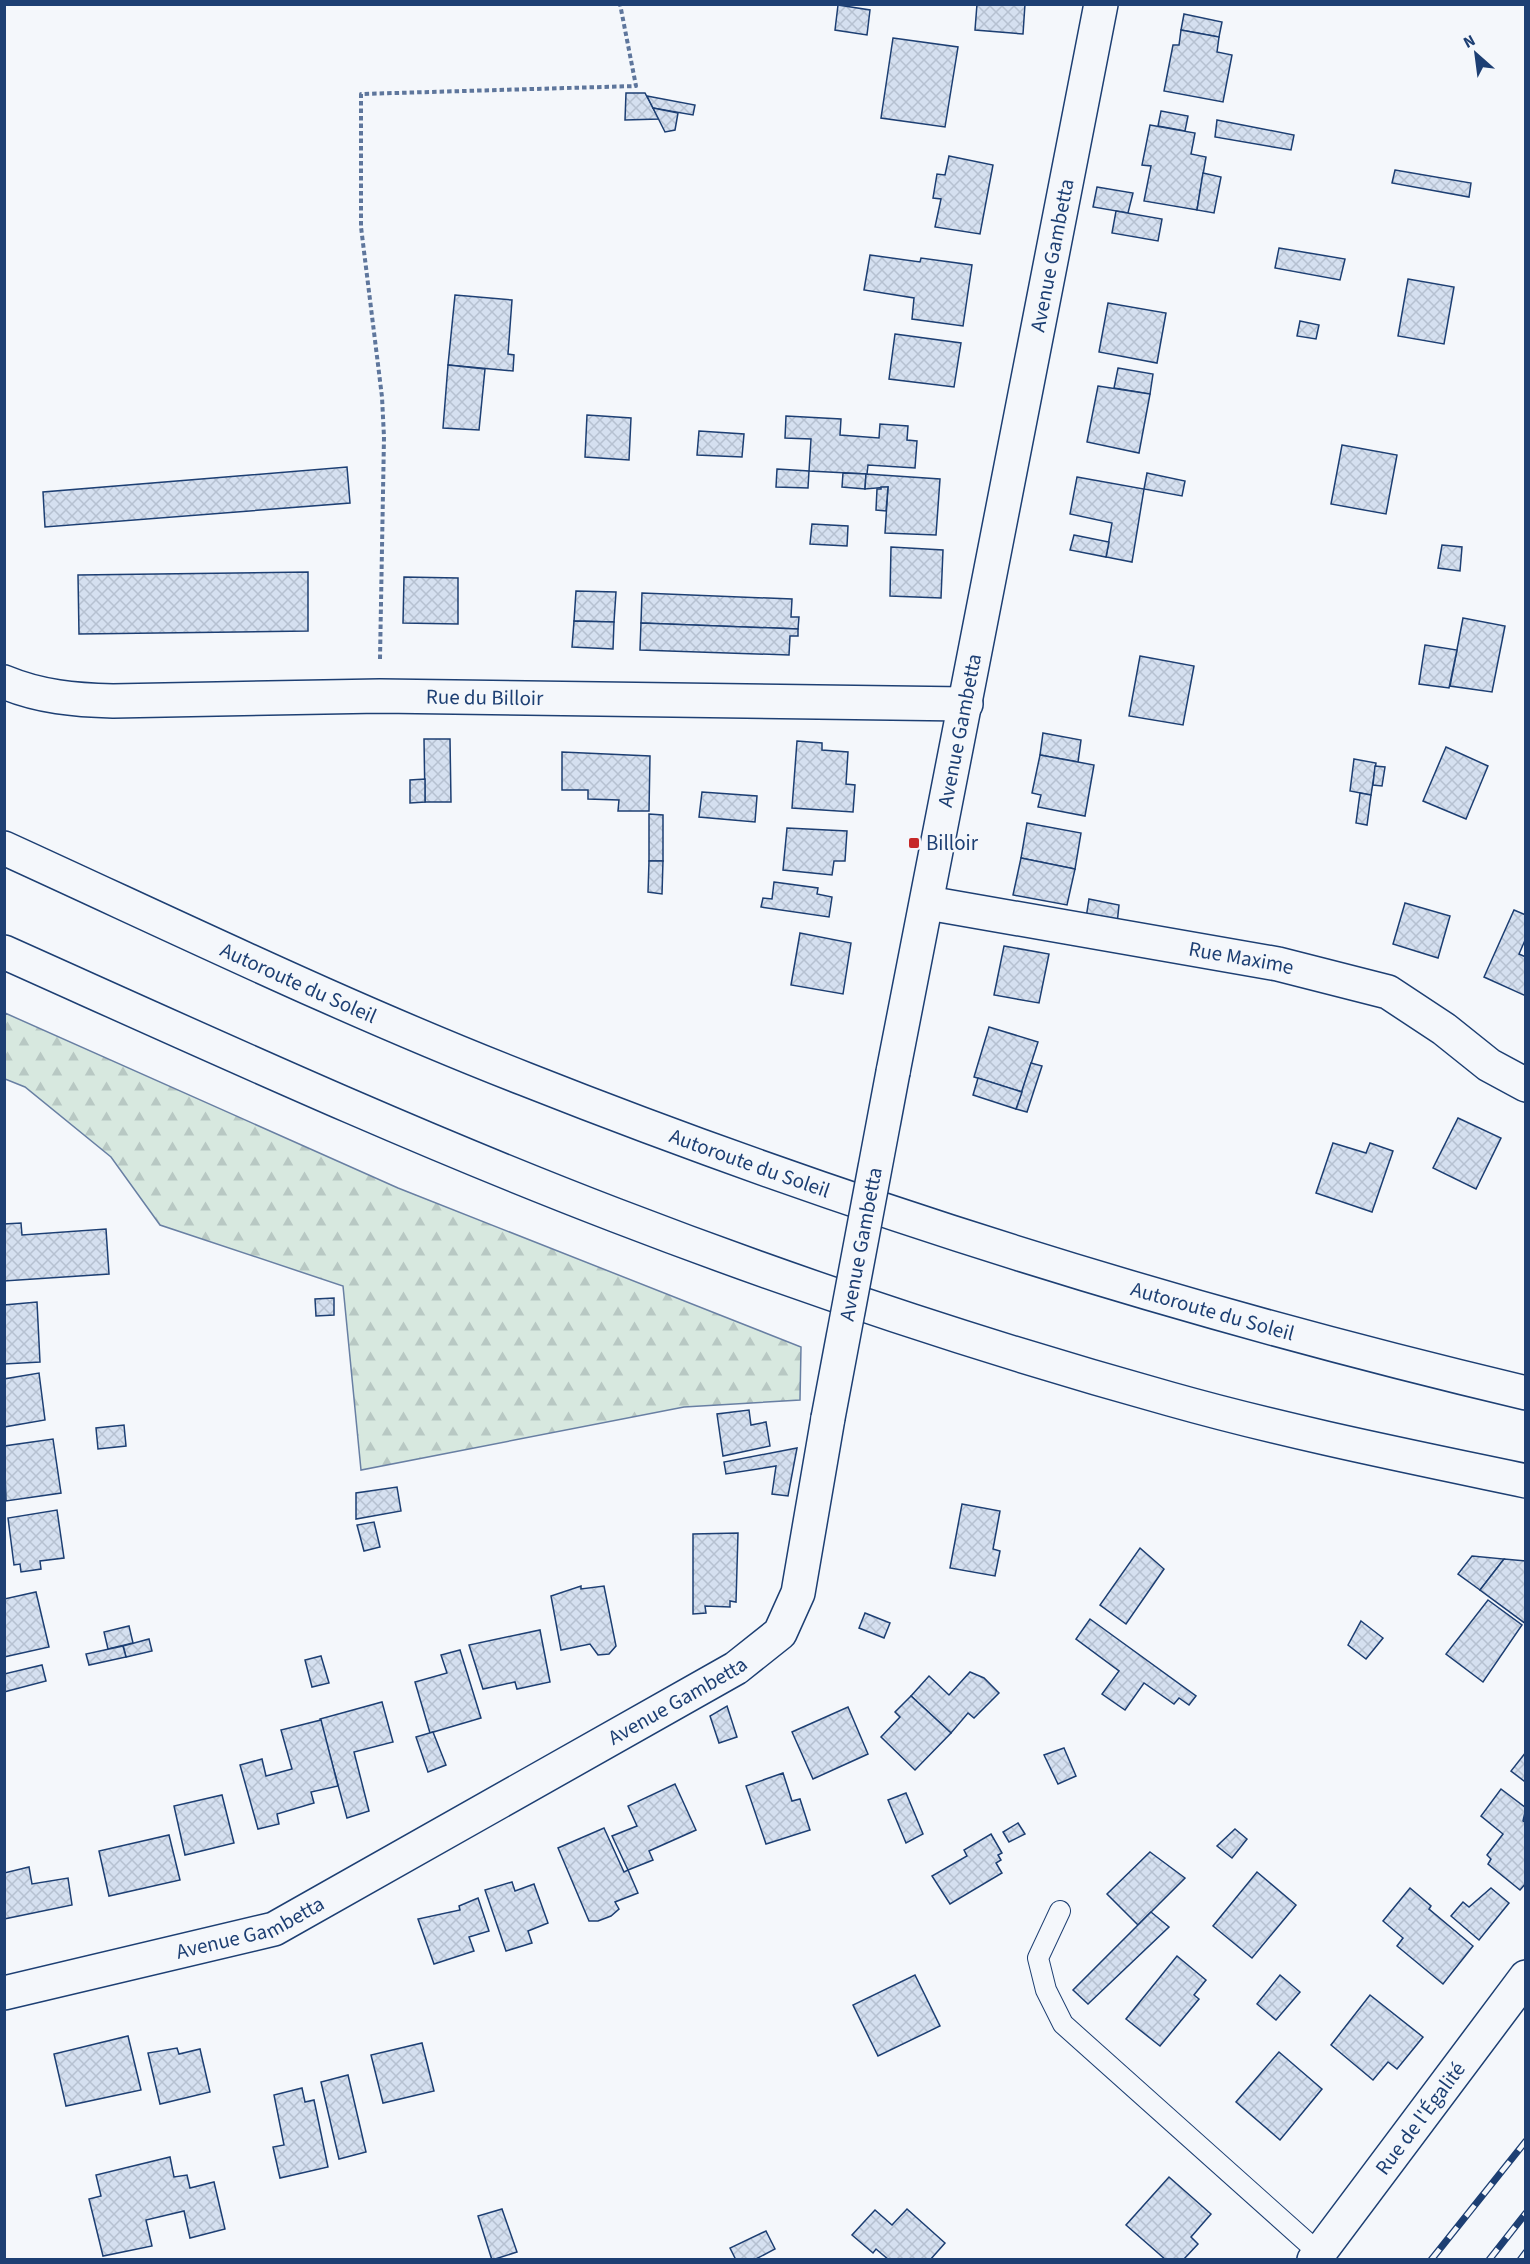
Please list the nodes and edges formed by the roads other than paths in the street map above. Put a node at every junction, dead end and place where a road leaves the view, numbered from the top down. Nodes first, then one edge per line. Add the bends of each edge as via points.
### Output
1 (1101, 4) edge
2 (4, 682) edge
3 (966, 704) junction
4 (4, 848) edge
5 (928, 903) junction
6 (4, 952) edge
7 (1526, 1085) edge
8 (1526, 1393) edge
9 (1526, 1481) edge
10 (1059, 1911) dead end
11 (1526, 1977) edge
12 (4, 1993) edge
13 (1317, 2256) edge

1 - 3 main road, Avenue Gambetta
2 - 3 main road, Rue du Billoir via 73,700 380,696
3 - 5 main road, Avenue Gambetta
4 - 8 main road, Autoroute du Soleil via 366,1013 710,1151 980,1242 1225,1317
5 - 7 main road, Rue Maxime via 1278,964 1388,992 1489,1065
5 - 12 main road, Avenue Gambetta, bridge via 893,1072 798,1593 780,1633 736,1668 274,1929
6 - 9 main road via 306,1088 614,1215 790,1279 1171,1400
10 - 13 lane via 1038,1958 1046,1990 1064,2024
11 - 13 main road, Rue de l'Égalité

